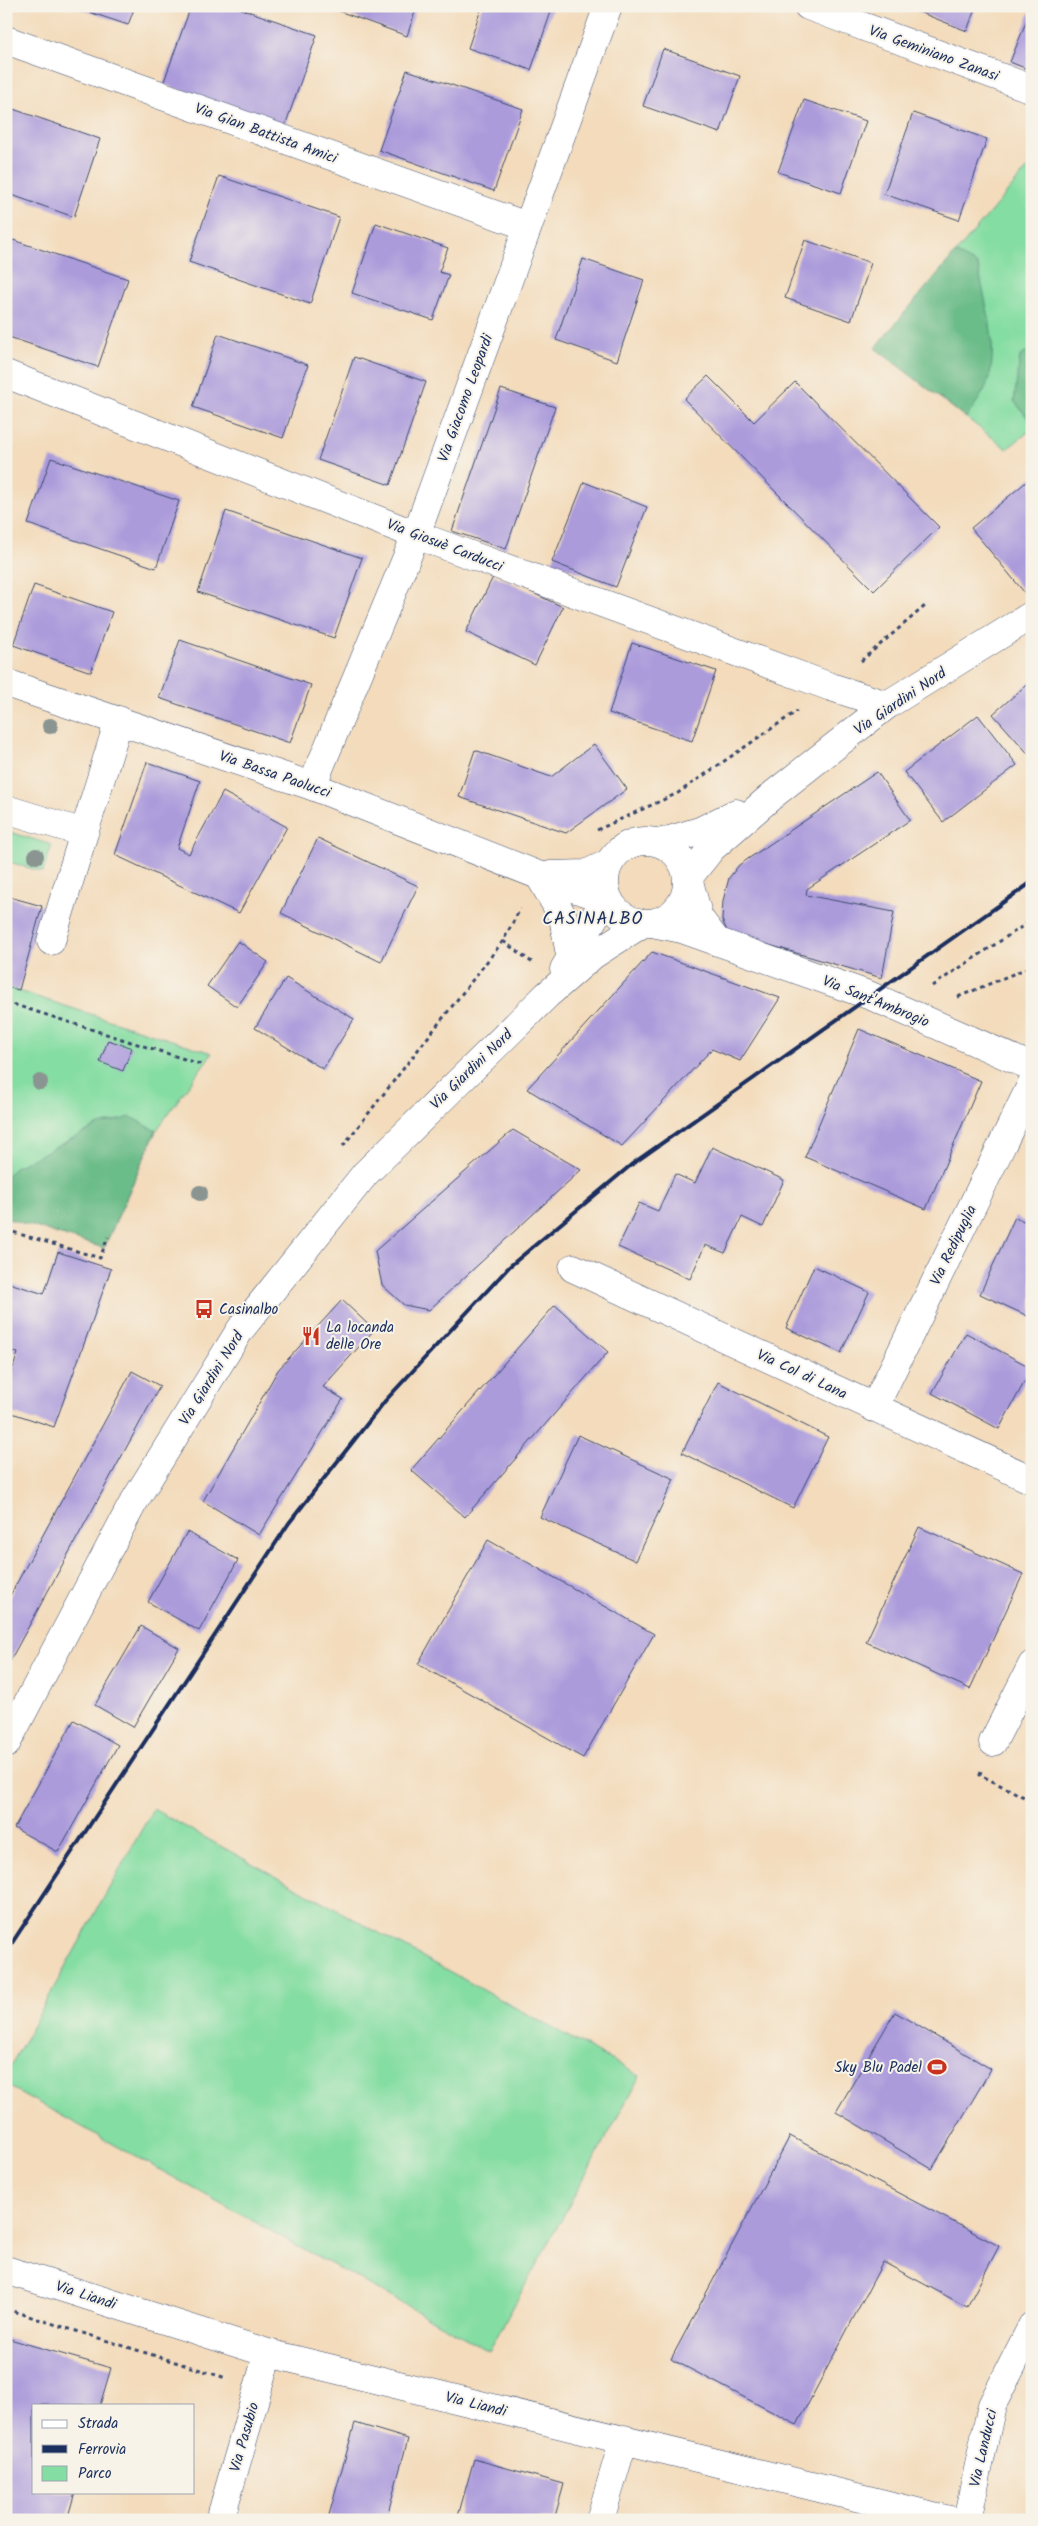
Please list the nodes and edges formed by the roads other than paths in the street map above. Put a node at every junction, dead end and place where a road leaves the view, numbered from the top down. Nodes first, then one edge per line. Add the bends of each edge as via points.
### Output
1 (608, 6) edge
2 (808, 6) edge
3 (6, 40) edge
4 (1032, 89) edge
5 (527, 226) junction
6 (6, 374) edge
7 (416, 535) junction
8 (1032, 615) edge
9 (6, 683) edge
10 (887, 705) junction
11 (119, 720) junction
12 (312, 786) junction
13 (774, 794) junction
14 (6, 809) edge
15 (84, 834) junction
16 (660, 843) junction
17 (609, 863) junction
18 (540, 875) junction
19 (688, 878) junction
20 (607, 894) junction
21 (647, 923) junction
22 (51, 941) dead end
23 (717, 942) junction
24 (571, 960) junction
25 (547, 995) junction
26 (1032, 1067) edge
27 (1032, 1083) edge
28 (573, 1268) dead end
29 (874, 1408) junction
30 (1032, 1480) edge
31 (1032, 1665) edge
32 (993, 1742) dead end
33 (6, 1744) edge
34 (6, 2270) edge
35 (1032, 2326) edge
36 (268, 2353) junction
37 (624, 2439) junction
38 (220, 2520) edge
39 (600, 2520) edge
40 (950, 2520) edge
41 (967, 2520) edge

1 - 5 street, Via Giacomo Leopardi
2 - 4 street, Via Geminiano Zanasi
3 - 5 street, Via Gian Battista Amici
5 - 7 street, Via Giacomo Leopardi
6 - 7 street, Via Giosuè Carducci
7 - 10 street, Via Giosuè Carducci
7 - 12 street, Via Giacomo Leopardi
8 - 10 street, Via Giardini Nord
9 - 11 street, Via Bassa Paolucci
10 - 13 street, Via Giardini Nord
11 - 12 street, Via Bassa Paolucci
11 - 15 street
12 - 18 street, Via Bassa Paolucci
13 - 16 street, Via Giardini Nord via 700,831
13 - 19 street, Via Giardini Nord via 712,848
14 - 15 street
15 - 22 street
16 - 17 street, Via Giardini Nord via 636,842 616,853
16 - 19 street via 679,856
17 - 18 street, Via Bassa Paolucci via 586,874
17 - 20 street, Via Giardini Nord via 604,882
18 - 20 street, Via Bassa Paolucci via 586,892
18 - 24 street via 562,917
19 - 21 street, Via Giardini Nord via 685,896 675,913 664,920
19 - 23 street via 699,918
20 - 21 street via 620,914 630,921
20 - 24 street, Via Giardini Nord
21 - 23 street, Via Sant'Ambrogio
21 - 25 street, Via Giardini Nord via 594,955
23 - 26 street, Via Sant'Ambrogio via 870,996
24 - 25 street, Via Giardini Nord
25 - 33 street, Via Giardini Nord via 365,1174 240,1330 132,1506
27 - 29 street, Via Redipuglia
28 - 29 street, Via Col di Lana
29 - 30 street, Via Col di Lana
31 - 32 street
34 - 36 street, Via Liandi
35 - 41 street, Via Landucci via 992,2405
36 - 37 street, Via Liandi
36 - 38 street, Via Pasubio
37 - 39 street
37 - 40 street, Via Liandi

